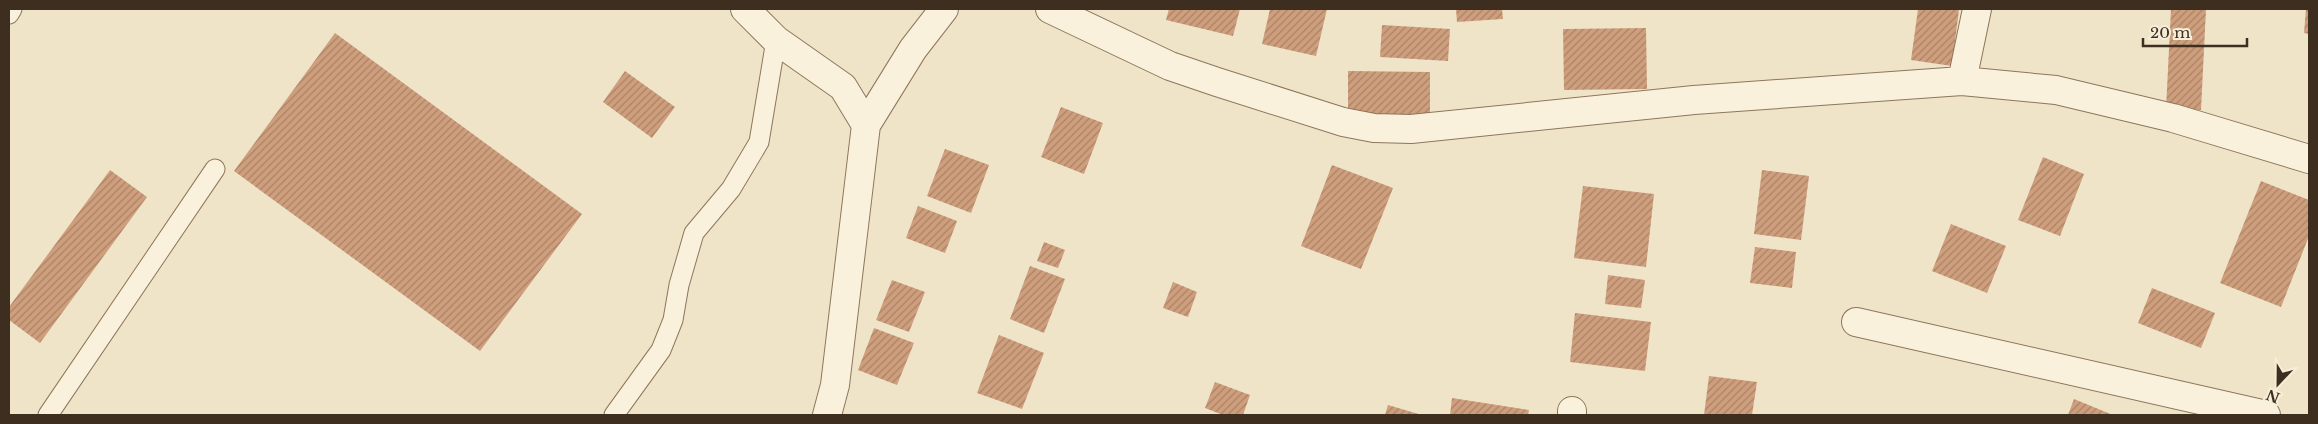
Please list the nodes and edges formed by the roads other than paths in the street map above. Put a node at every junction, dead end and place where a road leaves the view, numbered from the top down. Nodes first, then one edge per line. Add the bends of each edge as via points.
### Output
1 (12, 9) edge
2 (745, 9) edge
3 (944, 9) edge
4 (1050, 9) edge
5 (1977, 9) edge
6 (9, 14) edge
7 (776, 40) junction
8 (1962, 81) junction
9 (866, 125) junction
10 (2309, 159) edge
11 (215, 169) dead end
12 (1856, 322) dead end
13 (48, 415) edge
14 (614, 415) edge
15 (827, 415) edge
16 (2266, 415) edge

1 - 6 lane
2 - 7 street
3 - 9 street via 913,49
4 - 8 street via 1170,66 1334,119 1374,128 1411,128 1694,100
5 - 8 street
7 - 9 street via 843,87
7 - 14 lane via 759,142 731,190 694,233 673,320 661,350
8 - 10 street via 2056,90 2173,118
9 - 15 street via 835,385
11 - 13 lane
12 - 16 street

